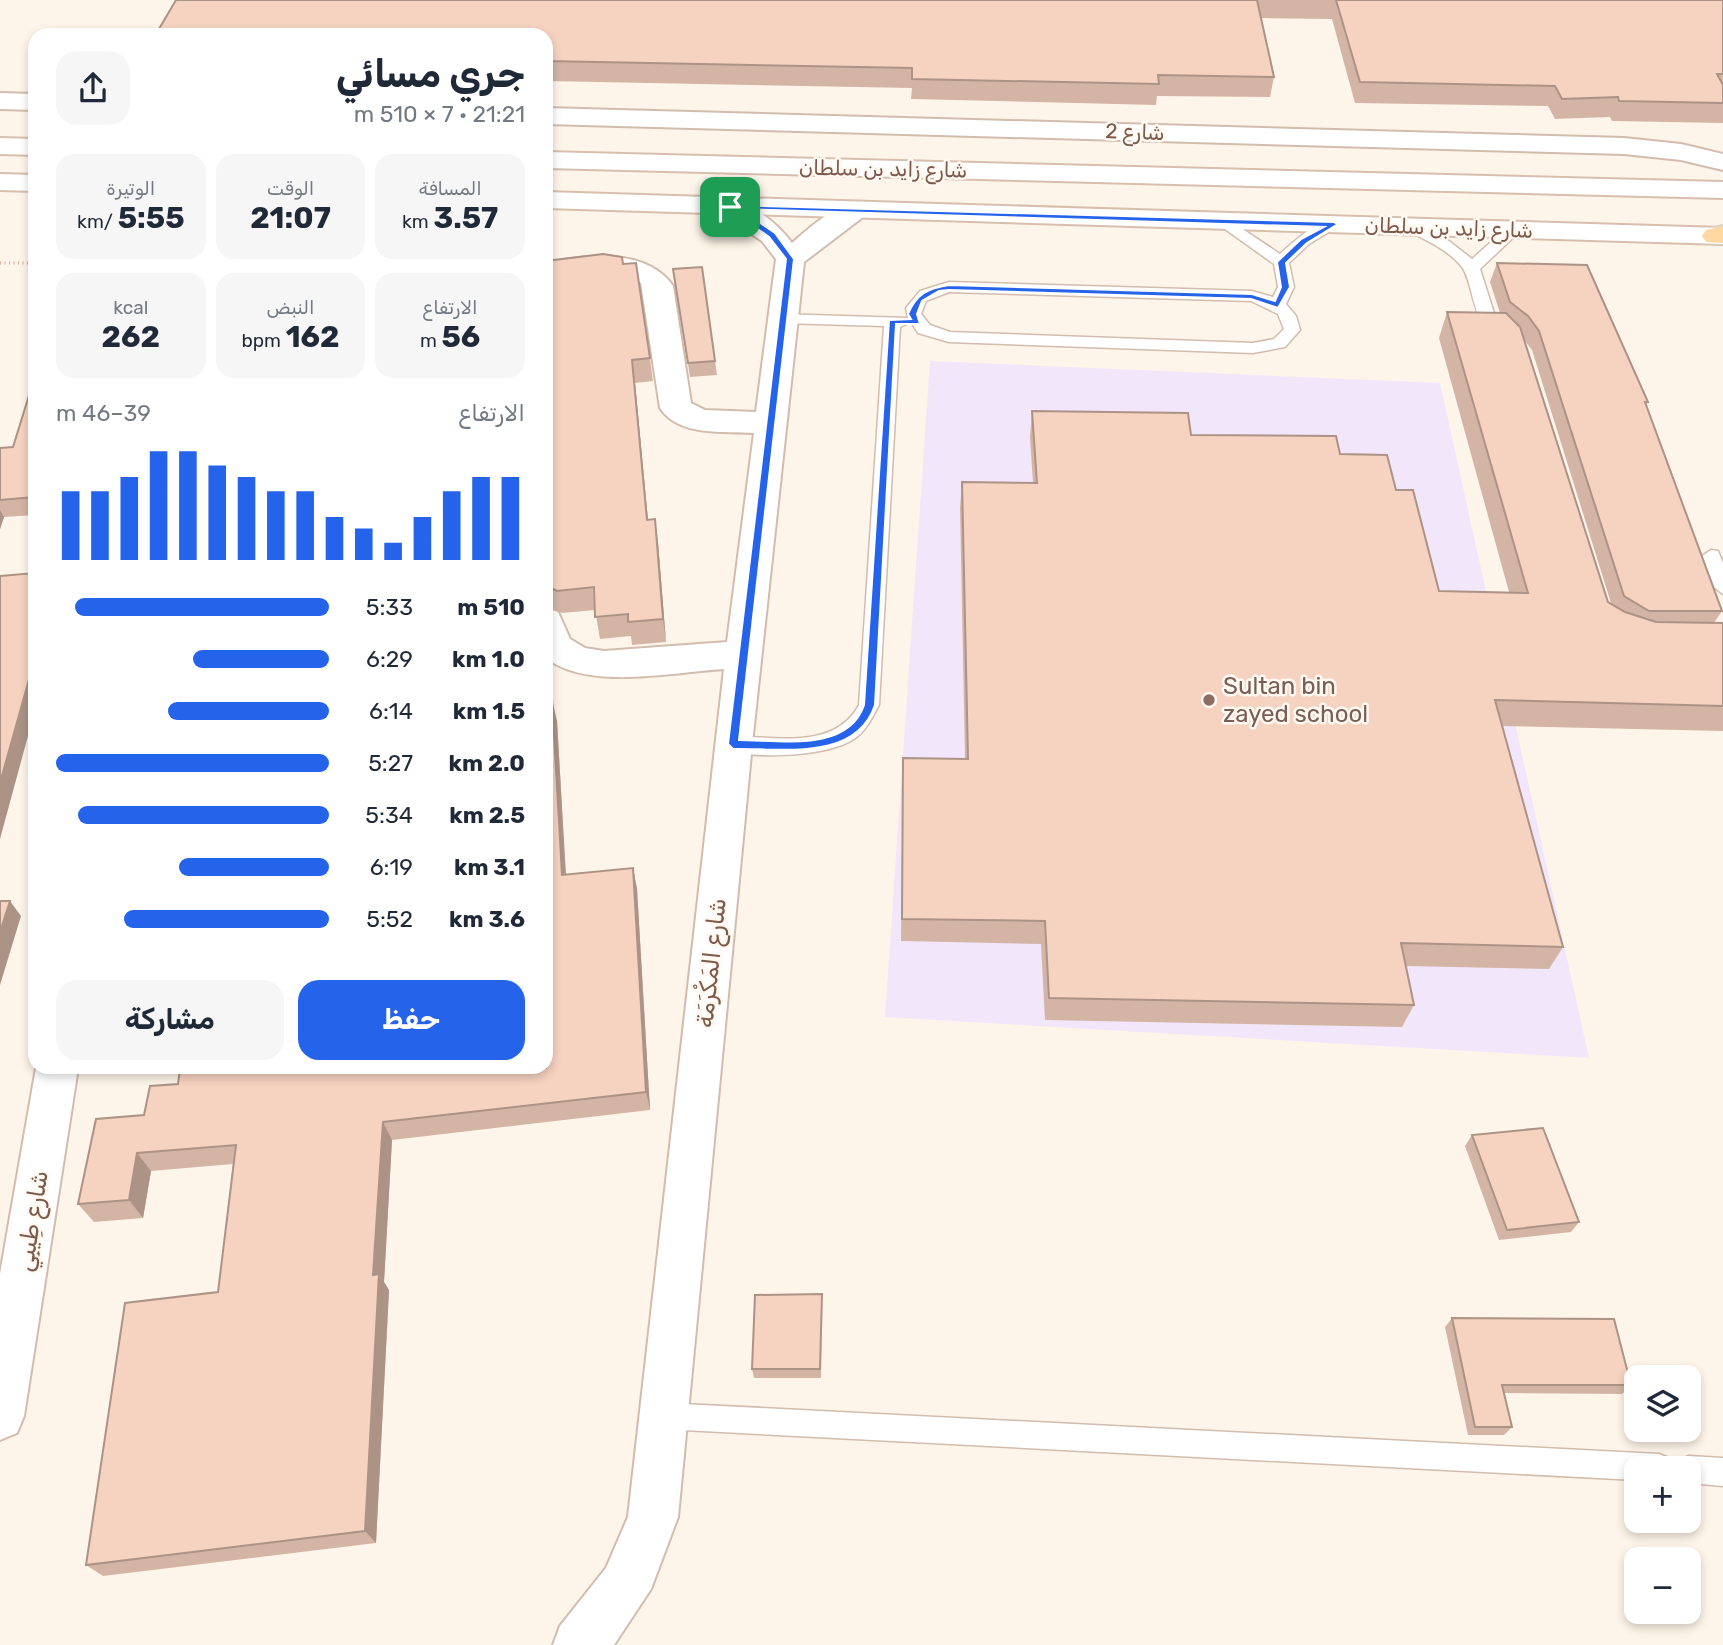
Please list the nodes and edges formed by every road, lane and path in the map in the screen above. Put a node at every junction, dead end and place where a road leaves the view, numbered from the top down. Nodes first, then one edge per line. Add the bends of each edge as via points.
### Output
1 (0, 101) edge
2 (28, 102) edge
3 (553, 116) edge
4 (0, 146) edge
5 (28, 146) edge
6 (553, 160) edge
7 (1723, 162) edge
8 (0, 182) edge
9 (28, 183) edge
10 (1723, 190) edge
11 (553, 201) edge
12 (730, 207) junction
13 (857, 211) junction
14 (1223, 221) junction
15 (1334, 224) junction
16 (1412, 227) junction
17 (1513, 230) junction
18 (1721, 235) edge
19 (790, 259) junction
20 (1281, 262) junction
21 (28, 263) edge
22 (0, 264) edge
23 (1472, 268) junction
24 (553, 271) edge
25 (1278, 305) junction
26 (783, 317) junction
27 (892, 321) junction
28 (917, 322) junction
29 (1517, 345) edge
30 (771, 423) junction
31 (1711, 556) dead end
32 (1723, 587) edge
33 (553, 644) edge
34 (744, 654) junction
35 (733, 744) junction
36 (56, 1074) edge
37 (0, 1416) edge
38 (664, 1416) junction
39 (1624, 1466) edge
40 (1701, 1471) edge
41 (1723, 1472) edge
42 (579, 1645) edge

1 - 2 street
3 - 7 street, شارع 2 via 1624,146 1672,150
4 - 5 street
6 - 10 street, شارع زايد بن سلطان
8 - 9 street
11 - 12 street, شارع زايد بن سلطان
12 - 13 street, شارع زايد بن سلطان
12 - 19 street via 772,235
13 - 14 street, شارع زايد بن سلطان
13 - 19 street via 827,228
14 - 15 street, شارع زايد بن سلطان
14 - 20 lane
15 - 16 street, شارع زايد بن سلطان
15 - 20 lane via 1304,241
16 - 17 street, شارع زايد بن سلطان
16 - 23 lane
17 - 18 street, شارع زايد بن سلطان
17 - 23 lane
19 - 26 street, شارع المَكْرَمَة
20 - 25 lane via 1286,287
21 - 22 path
23 - 29 lane via 1483,314
24 - 30 street via 629,267 646,271 658,286 676,408 699,420
25 - 28 lane via 1252,296 949,288 918,299 913,314
25 - 28 lane via 1292,321 1287,337 1253,348 949,337 936,335
26 - 27 lane
26 - 30 street, شارع المَكْرَمَة
27 - 28 lane
27 - 35 lane via 866,717 848,734 821,744
30 - 34 street, شارع المَكْرَمَة
31 - 32 lane
33 - 34 street via 573,659 604,664
34 - 35 street, شارع المَكْرَمَة
35 - 38 street, شارع المَكْرَمَة
36 - 37 street, شارع طِيبِي
38 - 39 lane
38 - 42 street, شارع المَكْرَمَة via 653,1517 642,1551 627,1585
40 - 41 lane

